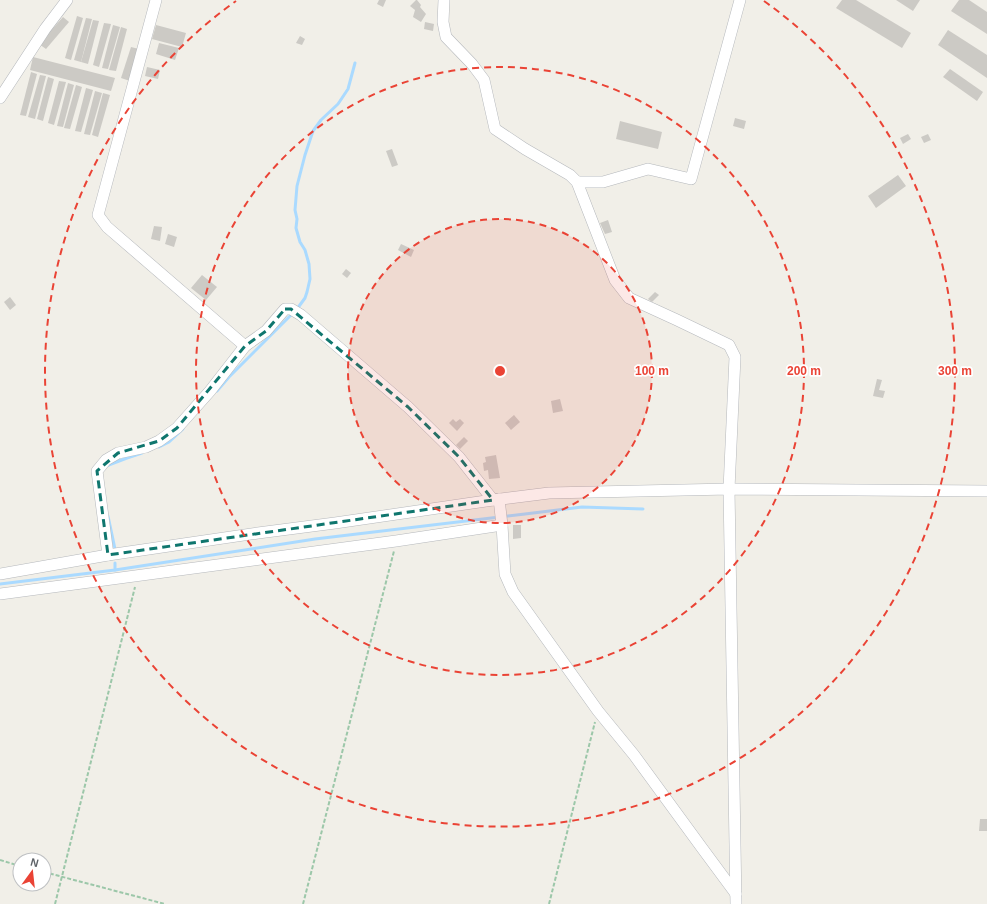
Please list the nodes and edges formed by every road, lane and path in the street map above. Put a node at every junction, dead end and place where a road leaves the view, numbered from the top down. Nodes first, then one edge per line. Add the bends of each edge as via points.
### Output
1 (67, 0) edge
2 (156, 0) edge
3 (444, 0) edge
4 (740, 0) edge
5 (0, 98) edge
6 (577, 182) junction
7 (245, 346) junction
8 (729, 489) junction
9 (987, 491) edge
10 (497, 502) junction
11 (502, 523) junction
12 (396, 541) junction
13 (108, 555) junction
14 (0, 574) edge
15 (138, 576) junction
16 (0, 594) edge
17 (598, 711) junction
18 (0, 860) edge
19 (12, 864) edge
20 (52, 874) edge
21 (62, 877) junction
22 (736, 899) edge
23 (55, 904) edge
24 (165, 904) edge
25 (303, 904) edge
26 (549, 904) edge

1 - 5 street
2 - 7 street via 98,215 107,227
3 - 6 street via 443,22 446,37 484,80 496,129 570,175
4 - 6 street via 691,179 648,169 603,182
6 - 8 street via 615,280 629,298 729,345 735,357
7 - 10 street via 266,332 285,309 296,312 408,407 460,457
7 - 13 street via 177,428 146,447 106,460 97,471
8 - 9 street
8 - 10 street via 549,493
8 - 22 street
10 - 11 street
10 - 13 street
11 - 12 street
11 - 17 street via 505,574 513,592
12 - 15 street
12 - 25 path
13 - 14 street
15 - 16 street
15 - 21 path
17 - 22 street via 634,755
17 - 26 path
18 - 19 path
20 - 21 path
21 - 23 path
21 - 24 path

